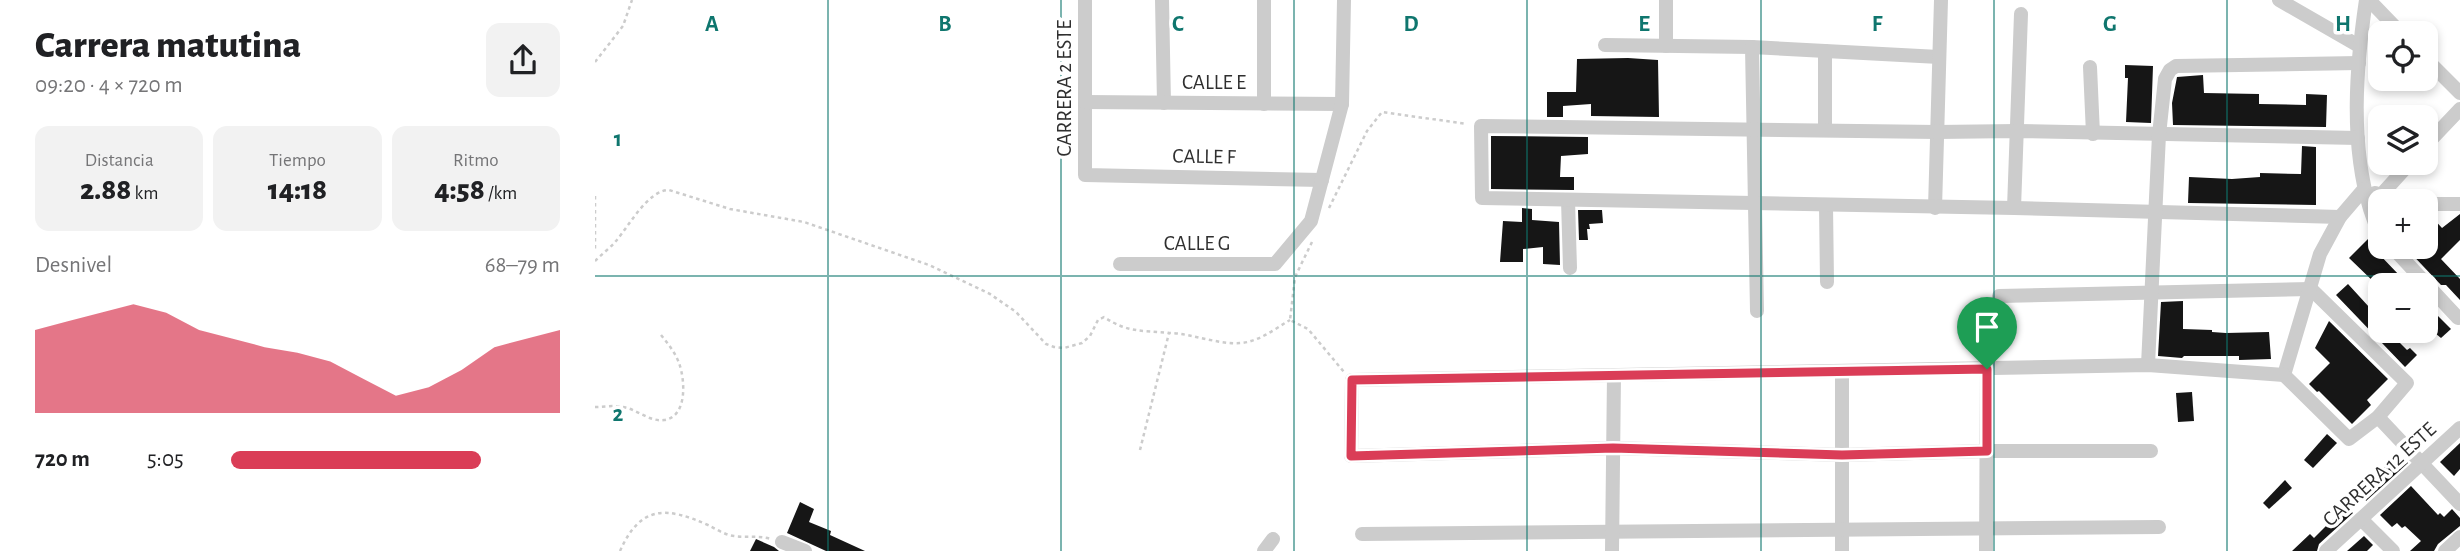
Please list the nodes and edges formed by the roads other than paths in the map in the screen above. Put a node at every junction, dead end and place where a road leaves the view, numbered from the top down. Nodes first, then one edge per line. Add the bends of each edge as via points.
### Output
1 (1085, 0) edge
2 (1162, 0) edge
3 (1264, 0) edge
4 (1344, 0) edge
5 (1666, 0) edge
6 (1941, 0) edge
7 (2279, 0) edge
8 (2367, 0) edge
9 (2021, 14) dead end
10 (2389, 21) edge
11 (1605, 45) dead end
12 (1666, 46) junction
13 (2359, 46) junction
14 (1752, 47) junction
15 (1825, 51) junction
16 (1939, 57) junction
17 (2359, 62) junction
18 (2090, 67) dead end
19 (2438, 71) edge
20 (2460, 93) edge
21 (1085, 103) junction
22 (1164, 103) junction
23 (1264, 104) junction
24 (1342, 104) junction
25 (2460, 109) edge
26 (1753, 130) junction
27 (1825, 131) junction
28 (2017, 131) junction
29 (1937, 132) junction
30 (2438, 132) edge
31 (2092, 134) junction
32 (2159, 135) junction
33 (2358, 138) junction
34 (1085, 175) joint
35 (2399, 175) edge
36 (1322, 180) junction
37 (2364, 189) junction
38 (2386, 189) edge
39 (2368, 190) edge
40 (1569, 200) junction
41 (2368, 200) edge
42 (1753, 204) junction
43 (2438, 204) edge
44 (2460, 204) edge
45 (1826, 205) junction
46 (1935, 208) junction
47 (2014, 208) junction
48 (2155, 213) junction
49 (2340, 217) junction
50 (2403, 259) edge
51 (1120, 264) dead end
52 (1570, 268) dead end
53 (1826, 282) dead end
54 (2311, 289) junction
55 (2151, 293) junction
56 (1999, 296) dead end
57 (1756, 311) dead end
58 (2458, 318) edge
59 (2148, 365) junction
60 (1987, 369) junction
61 (1842, 371) junction
62 (1614, 375) junction
63 (2284, 375) junction
64 (2378, 417) junction
65 (2460, 428) edge
66 (1613, 448) junction
67 (1987, 451) junction
68 (2151, 451) dead end
69 (1842, 455) junction
70 (2421, 463) junction
71 (2460, 504) edge
72 (2361, 519) junction
73 (2159, 527) dead end
74 (1986, 528) junction
75 (1842, 531) junction
76 (1612, 532) junction
77 (1363, 534) dead end
78 (2460, 537) edge
79 (782, 542) road end
80 (805, 551) edge
81 (1612, 551) edge
82 (1842, 551) edge
83 (1986, 551) edge
84 (2326, 551) edge
85 (2393, 551) edge
86 (2445, 551) edge

1 - 21 street, CARRERA 2 ESTE
2 - 22 street
3 - 23 street
4 - 24 street
5 - 12 street
6 - 16 street
7 - 13 street
8 - 10 street
8 - 13 street
9 - 28 street
11 - 12 street
12 - 14 street
13 - 17 street
14 - 15 street
14 - 26 street
15 - 16 street
15 - 27 street
16 - 29 street
17 - 32 street via 2176,66 2165,79
17 - 33 street
18 - 31 street
19 - 20 street
21 - 22 street, CALLE E
21 - 34 street, CARRERA 2 ESTE
22 - 23 street, CALLE E
23 - 24 street, CALLE E
24 - 36 street
25 - 30 street
26 - 27 street
26 - 40 street via 1481,126 1482,198
26 - 42 street
27 - 29 street
28 - 29 street
28 - 31 street
28 - 47 street
29 - 46 street
31 - 32 street
32 - 33 street
32 - 48 street
33 - 37 street
34 - 36 street, CALLE F
35 - 38 street
36 - 51 street, CALLE G via 1311,221 1275,264
37 - 39 street
37 - 41 street
37 - 49 street
40 - 42 street
40 - 52 street
42 - 45 street
42 - 57 street
43 - 44 street
45 - 46 street
45 - 53 street
46 - 47 street
47 - 48 street
48 - 49 street
48 - 55 street
49 - 54 street via 2320,254
50 - 58 street
54 - 55 street
54 - 63 street
54 - 64 street via 2407,383
55 - 56 street
55 - 59 street
59 - 60 street
59 - 63 street
60 - 61 street
60 - 67 street
61 - 62 street
61 - 69 street
62 - 66 street
62 - 66 street via 1352,380 1351,456
63 - 64 street via 2349,439
64 - 70 street
65 - 70 street, CARRERA 12 ESTE
66 - 69 street
66 - 76 street
67 - 68 street
67 - 69 street
67 - 74 street
69 - 75 street
70 - 71 street
70 - 72 street, CARRERA 12 ESTE
72 - 84 street, CARRERA 12 ESTE
72 - 85 street
73 - 74 street
74 - 75 street
74 - 83 street
75 - 76 street
75 - 82 street
76 - 77 street
76 - 81 street
78 - 86 street
79 - 80 street

